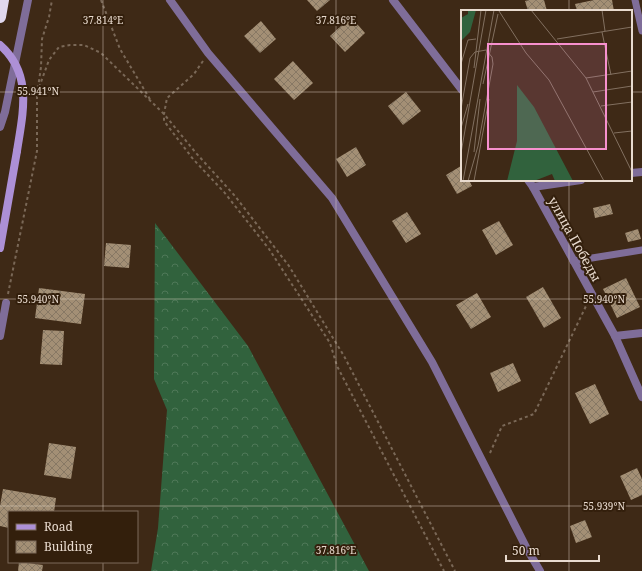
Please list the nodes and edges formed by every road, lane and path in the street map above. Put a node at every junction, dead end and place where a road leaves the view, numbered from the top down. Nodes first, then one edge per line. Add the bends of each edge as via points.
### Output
1 (3, 0) edge
2 (28, 0) edge
3 (52, 0) edge
4 (101, 0) edge
5 (170, 0) edge
6 (393, 0) edge
7 (635, 0) edge
8 (0, 17) edge
9 (642, 31) edge
10 (0, 45) edge
11 (208, 53) junction
12 (461, 89) edge
13 (38, 93) junction
14 (153, 103) junction
15 (164, 114) junction
16 (0, 127) edge
17 (642, 172) edge
18 (632, 173) edge
19 (564, 181) edge
20 (530, 183) edge
21 (0, 248) edge
22 (642, 250) edge
23 (573, 260) junction
24 (592, 294) junction
25 (6, 303) joint
26 (642, 333) edge
27 (0, 336) edge
28 (615, 336) junction
29 (642, 397) edge
30 (485, 466) junction
31 (444, 571) edge
32 (455, 571) edge
33 (540, 571) edge

1 - 8 highway
2 - 16 street
3 - 13 path via 42,39
4 - 14 path via 120,49
5 - 11 street
6 - 12 street
7 - 9 lane
10 - 21 main road, bridge via 11,56 19,71 24,92 24,110
11 - 15 path via 194,74 167,98
11 - 30 street via 332,198 432,362
13 - 14 path via 49,60 59,47 84,45 100,53
13 - 25 path via 36,151
14 - 15 path
15 - 31 path via 164,121 189,154 224,192 269,249 330,343 337,366
15 - 32 path via 235,196 289,266 344,356
17 - 18 street
19 - 20 street
20 - 23 street, улица Победы
22 - 23 lane
23 - 24 street, улица Победы
24 - 28 street, улица Победы
24 - 30 path via 534,414 502,426
25 - 27 street
26 - 28 street
28 - 29 street, улица Победы
30 - 33 street

